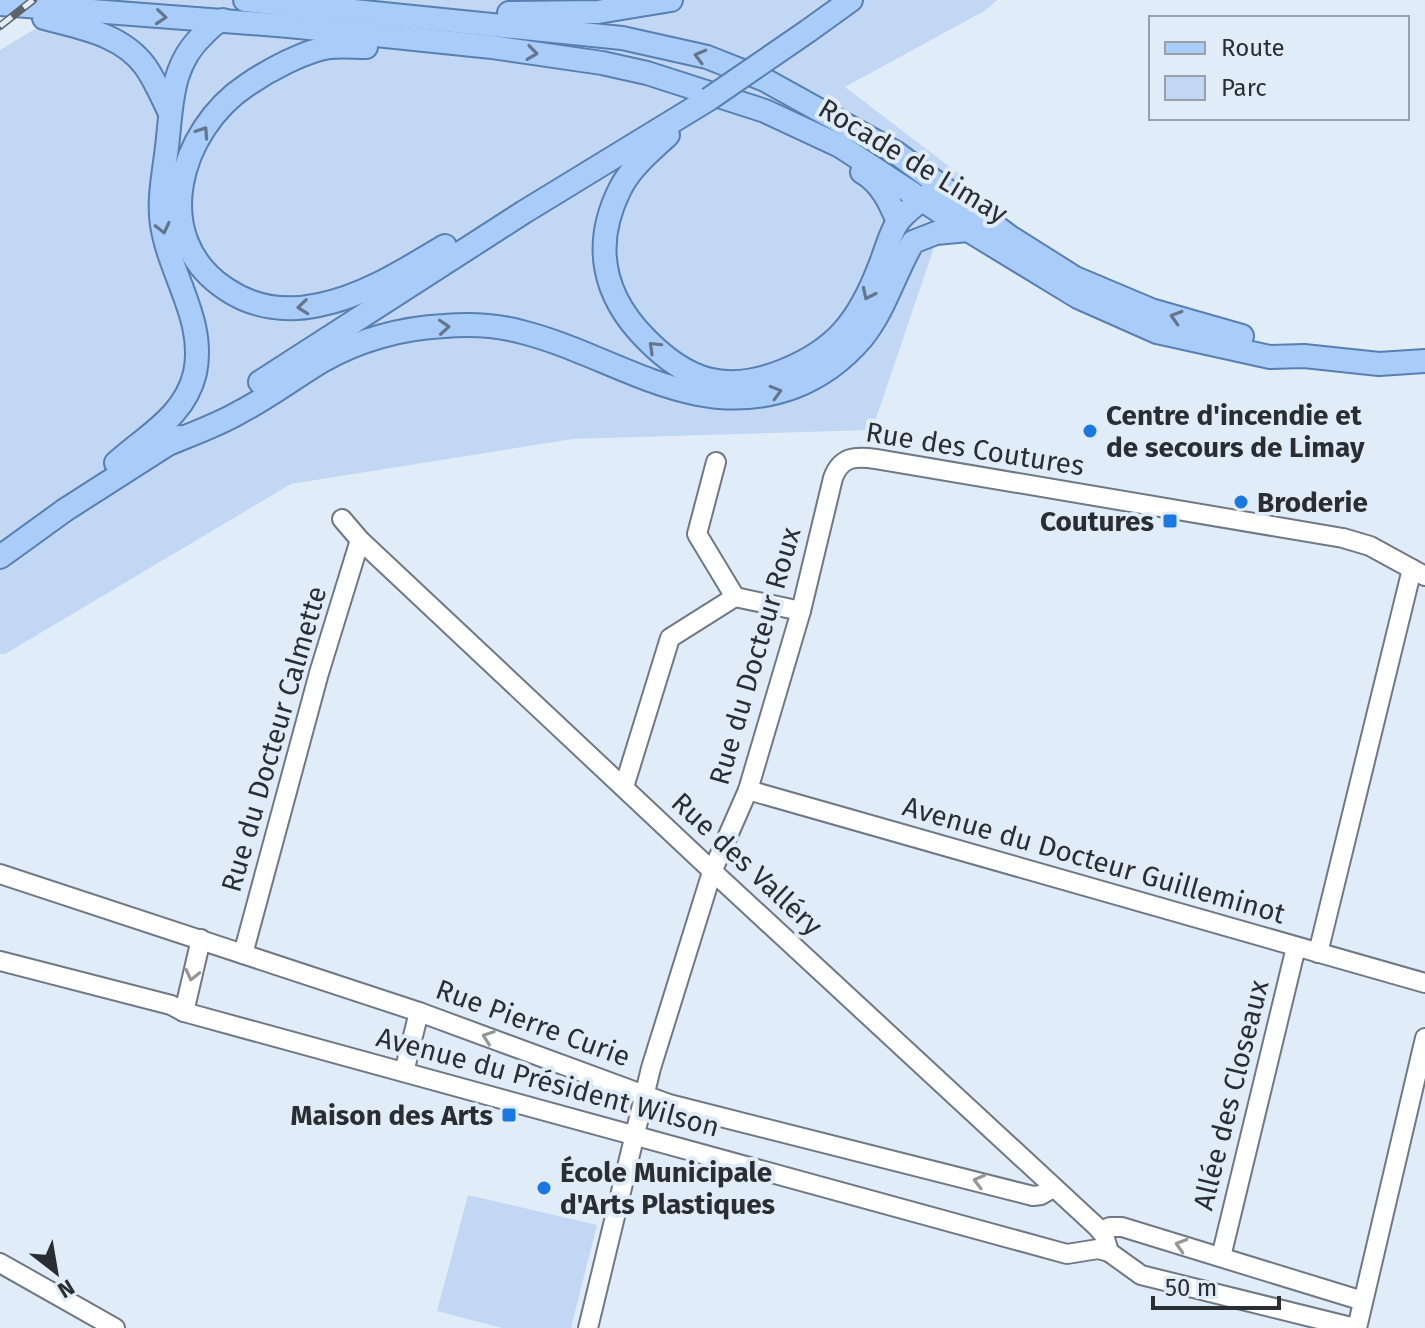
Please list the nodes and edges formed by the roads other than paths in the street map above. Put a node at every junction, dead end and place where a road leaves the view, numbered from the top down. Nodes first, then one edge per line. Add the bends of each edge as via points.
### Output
1 (245, 0) edge
2 (671, 0) edge
3 (851, 0) edge
4 (294, 5) junction
5 (0, 6) edge
6 (357, 11) junction
7 (217, 22) junction
8 (492, 47) junction
9 (703, 102) junction
10 (740, 102) junction
11 (169, 111) junction
12 (931, 192) junction
13 (524, 212) junction
14 (898, 222) junction
15 (968, 230) junction
16 (913, 242) junction
17 (1304, 356) junction
18 (1425, 361) edge
19 (168, 444) junction
20 (716, 462) dead end
21 (842, 463) joint
22 (65, 510) junction
23 (342, 519) dead end
24 (360, 540) junction
25 (0, 557) edge
26 (1418, 573) edge
27 (735, 597) junction
28 (801, 611) junction
29 (624, 787) junction
30 (748, 790) junction
31 (712, 872) junction
32 (0, 874) edge
33 (201, 939) junction
34 (1296, 947) junction
35 (1318, 953) junction
36 (243, 954) junction
37 (0, 961) edge
38 (1425, 983) edge
39 (184, 1012) junction
40 (419, 1012) junction
41 (1425, 1038) edge
42 (404, 1072) junction
43 (644, 1093) junction
44 (634, 1135) junction
45 (1053, 1188) junction
46 (1101, 1231) junction
47 (1109, 1252) junction
48 (1221, 1257) junction
49 (0, 1263) edge
50 (1363, 1301) junction
51 (115, 1328) edge
52 (588, 1328) edge
53 (1356, 1328) edge

1 - 4 main road, Rocade de Limay
2 - 6 main road via 560,14
3 - 9 main road, bridge
4 - 6 main road, Rocade de Limay
4 - 7 main road
5 -> 7 main road, Rocade de Limay
5 - 11 main road via 121,43 145,66
12 -> 6 main road, Rocade de Limay via 895,152 778,87 707,57 622,38
7 - 8 main road, Rocade de Limay
7 - 11 main road via 183,59
8 -> 10 main road, Rocade de Limay via 602,63
13 -> 8 main road via 448,244 377,285 298,309 260,305 218,284 189,250 181,223 180,187 200,136 244,87 279,65 328,47
9 - 13 main road
14 -> 9 main road via 868,295 847,329 819,352 746,382 699,378 677,367 619,309 607,273 606,245 610,216 633,169
10 - 12 main road, Rocade de Limay
10 - 14 main road via 873,178
11 -> 22 main road via 159,207 197,334 195,373 169,420
12 - 14 main road
12 - 15 main road, Rocade de Limay
12 - 16 main road
17 -> 12 main road, Rocade de Limay via 1151,310 1075,278
13 - 19 main road
15 - 16 main road
15 - 17 main road, Rocade de Limay via 1078,297 1157,332 1270,357
19 -> 16 main road via 239,413 325,359 368,339 441,326 487,325 523,332 635,375 715,398 777,393 837,363 865,335
17 - 18 main road, Rocade de Limay via 1379,364
19 - 22 main road
20 - 27 street via 697,534
21 - 26 street, Rue des Coutures via 854,457 876,459 1343,538 1370,546
21 - 28 street, Rue du Docteur Roux via 829,492
22 - 25 main road
23 - 24 street, Rue des Valléry
24 - 29 street, Rue des Valléry
24 - 36 street, Rue du Docteur Calmette
26 - 35 street
27 - 28 street
27 - 29 street via 670,638
28 - 30 street, Rue du Docteur Roux
29 - 31 street, Rue des Valléry
30 - 31 street, Rue du Docteur Roux
30 - 34 street, Avenue du Docteur Guilleminot
31 - 43 street, Rue du Docteur Roux
31 - 45 street, Rue des Valléry
32 - 33 street, Rue Pierre Curie
33 - 36 street, Rue Pierre Curie
33 -> 39 street
34 - 35 street, Avenue du Docteur Guilleminot
34 - 48 street, Allée des Closeaux
35 - 38 street, Avenue du Docteur Guilleminot
36 - 40 street, Rue Pierre Curie
37 - 39 street, Avenue du Président Wilson
39 - 42 street, Avenue du Président Wilson
40 - 42 street
43 -> 40 street, Rue Pierre Curie
41 - 50 street
42 - 44 street, Avenue du Président Wilson
43 - 44 street, Rue du Docteur Roux
45 -> 43 street, Rue Pierre Curie via 1033,1196 669,1104
44 - 47 street, Avenue du Président Wilson via 1067,1254
44 - 52 street, Rue du Docteur Roux
45 - 46 street, Rue des Valléry
46 - 47 street, Rue des Valléry
48 -> 46 street via 1122,1227
47 - 53 street via 1141,1275
48 - 50 street
49 - 51 street
50 - 53 street

